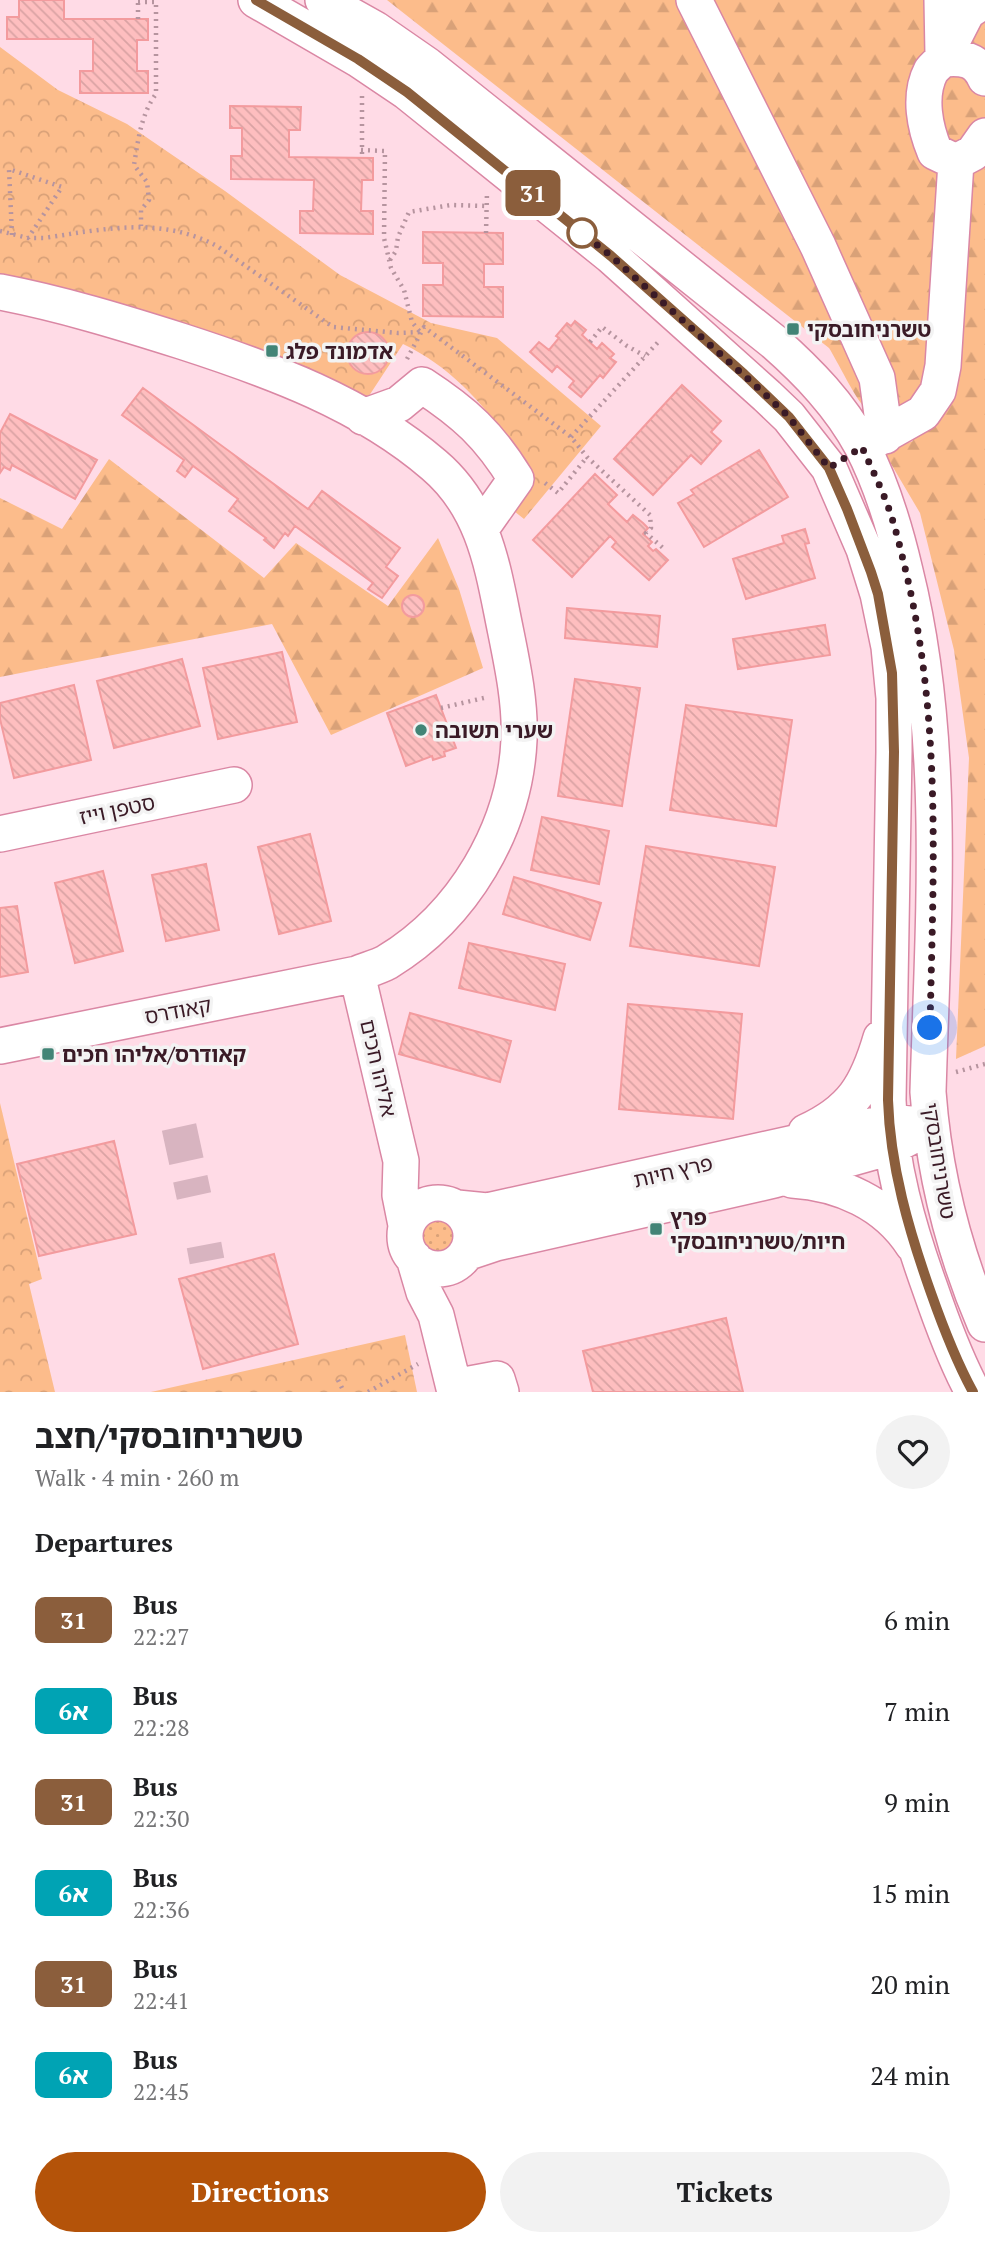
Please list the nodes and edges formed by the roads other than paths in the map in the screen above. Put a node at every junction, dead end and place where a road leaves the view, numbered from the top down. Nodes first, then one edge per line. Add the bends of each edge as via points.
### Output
1 (256, 0) edge
2 (323, 0) edge
3 (694, 0) edge
4 (942, 0) edge
5 (985, 0) edge
6 (943, 59) junction
7 (985, 78) edge
8 (975, 153) edge
9 (0, 292) edge
10 (363, 417) junction
11 (874, 442) junction
12 (829, 468) junction
13 (480, 530) junction
14 (234, 785) dead end
15 (0, 834) edge
16 (357, 974) junction
17 (890, 1008) junction
18 (0, 1046) edge
19 (931, 1126) junction
20 (890, 1135) junction
21 (752, 1154) junction
22 (401, 1161) junction
23 (774, 1180) junction
24 (557, 1197) junction
25 (451, 1206) junction
26 (582, 1225) junction
27 (410, 1242) junction
28 (916, 1249) junction
29 (462, 1258) junction
30 (436, 1315) junction
31 (985, 1324) edge
32 (452, 1379) edge
33 (971, 1390) edge
34 (501, 1392) edge

1 - 12 street, טשרניחובסקי via 407,92 630,273 789,417
2 - 11 street, טשרניחובסקי via 427,65 774,342 822,388 845,418
3 - 11 street via 818,246 877,378
4 - 6 street
5 - 6 street via 967,12
6 - 7 street via 963,57
6 - 8 street via 931,71 925,128 935,152
8 - 11 street via 938,391 923,413
9 - 10 street via 96,314 246,362
10 - 13 street via 410,446 451,481 473,511
10 - 13 street via 399,404 422,385 474,424 516,479
11 - 12 street
11 - 19 street, טשרניחובסקי via 920,640 928,697 934,847
12 - 17 street, טשרניחובסקי via 874,583 892,673
13 - 16 street via 496,586 515,692 519,739 506,811 485,861 458,897 418,939 385,963
14 - 15 street, סטפן וייז
16 - 18 street, קאודרס
16 - 22 street, אליהו חכים
17 - 20 street, טשרניחובסקי
17 - 21 street via 867,1078 850,1104 813,1129
19 - 20 street
19 - 31 street, טשרניחובסקי via 952,1232
20 - 21 street, פרץ חיות
20 - 23 street, פרץ חיות
20 - 28 street, טשרניחובסקי
21 - 24 street, פרץ חיות
22 - 25 street
22 - 27 street, אליהו חכים via 400,1195
23 - 26 street, פרץ חיות
23 - 28 street via 815,1182 853,1194 893,1221
24 - 25 street, פרץ חיות via 486,1211
24 - 26 street via 571,1205
25 - 27 street via 430,1204 419,1209
25 - 29 street via 466,1217 470,1228 471,1240
26 - 29 street, פרץ חיות via 496,1243
27 - 29 street via 423,1265 447,1267
27 - 30 street, אליהו חכים via 424,1292
28 - 33 street, טשרניחובסקי
29 - 30 street
30 - 32 street, אליהו חכים
32 - 34 street via 497,1379

